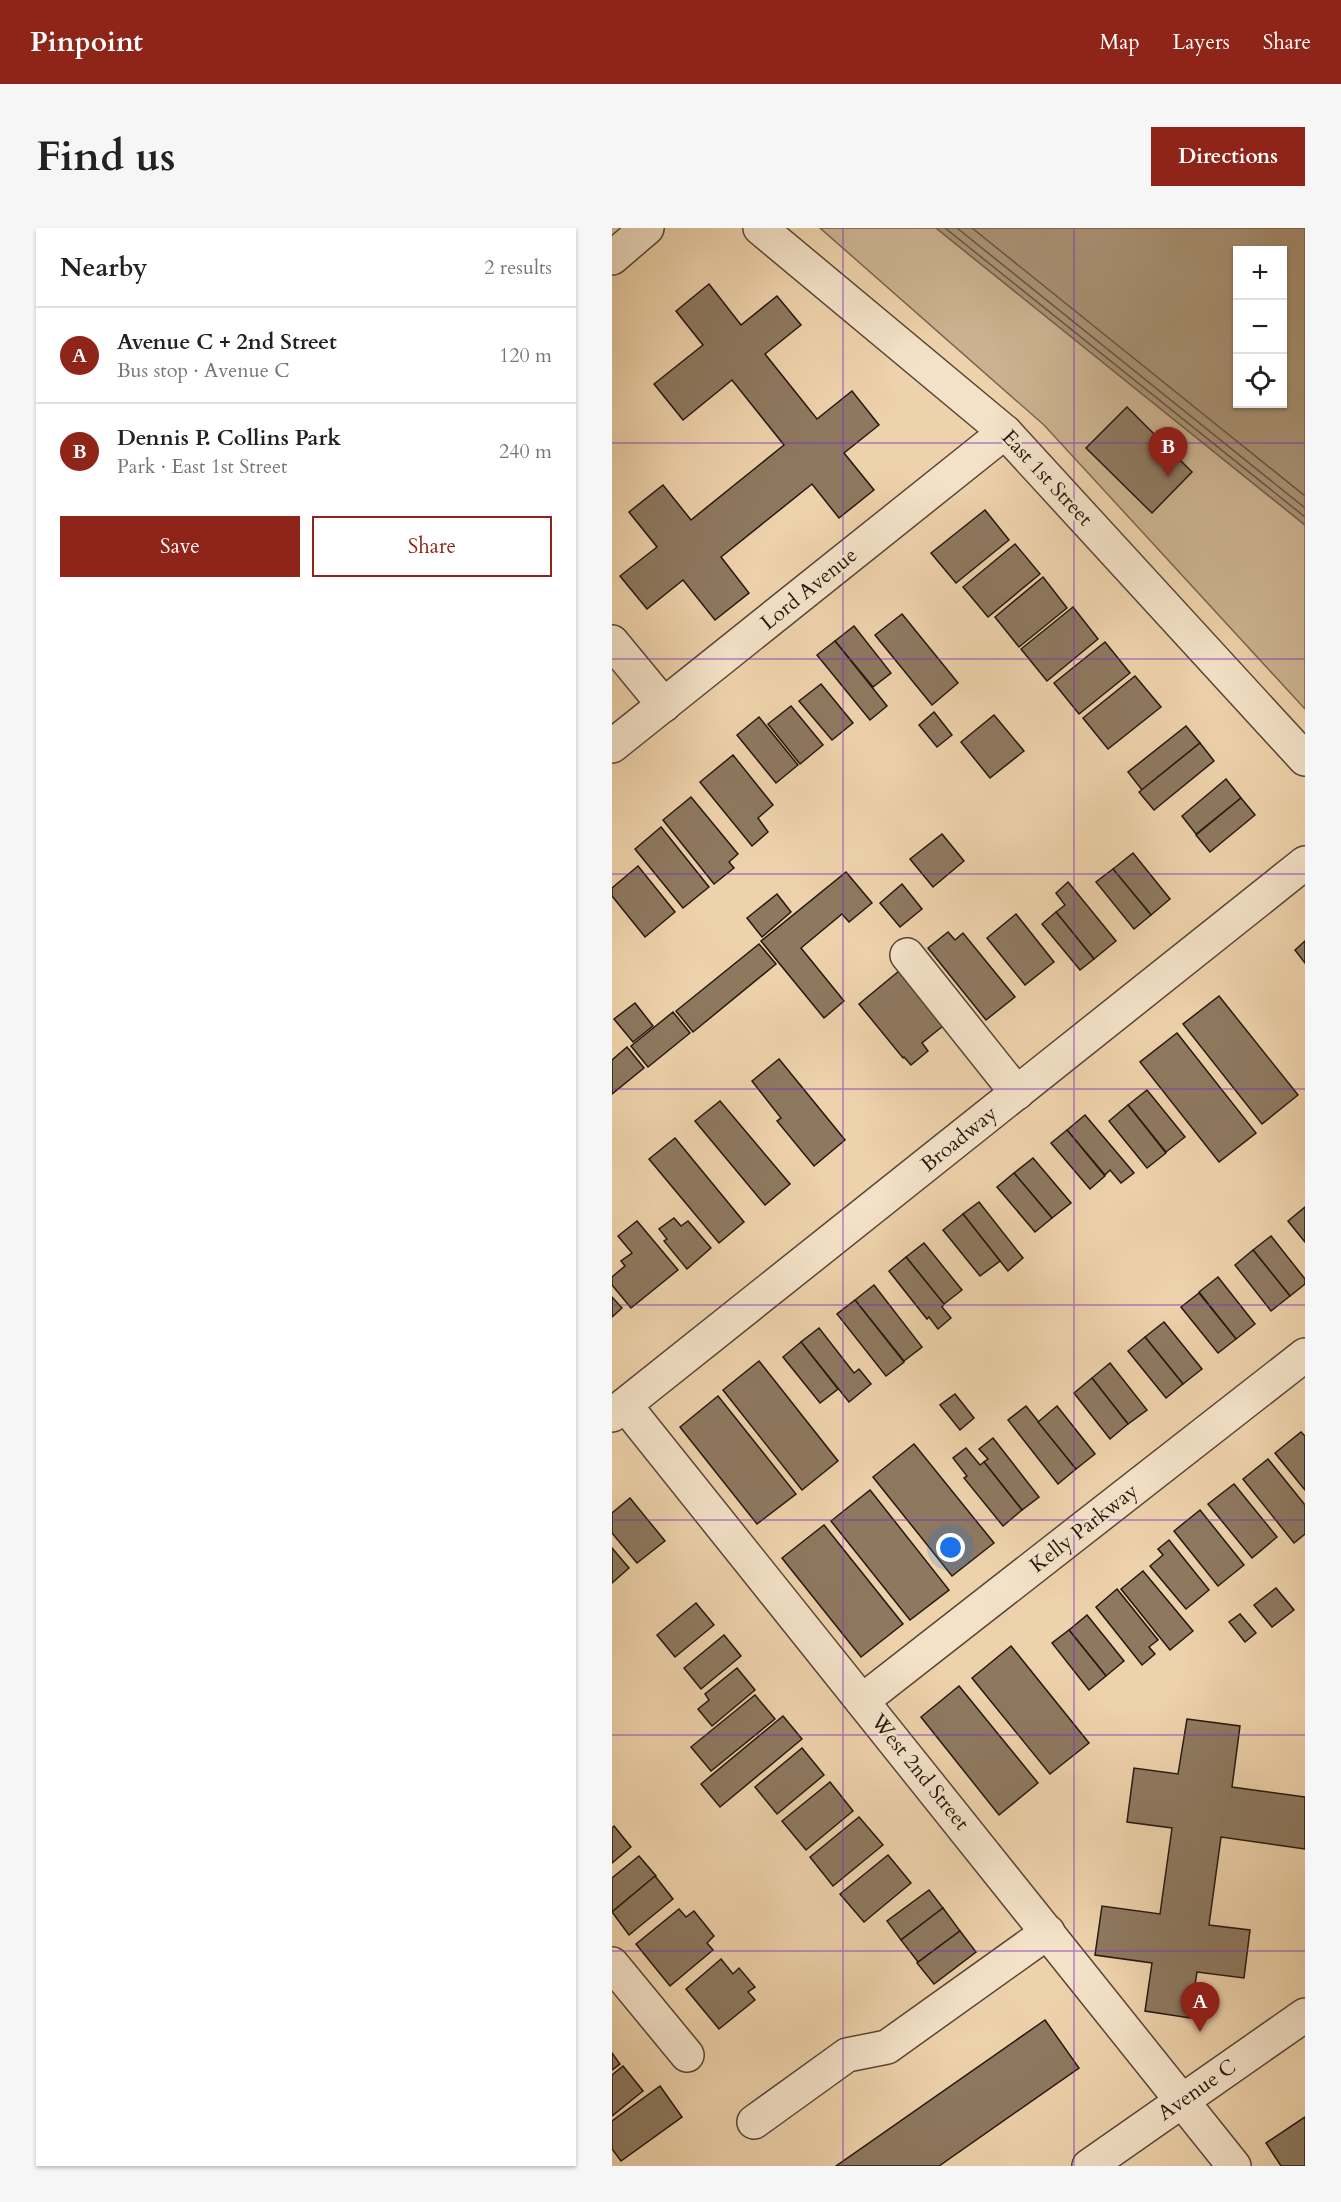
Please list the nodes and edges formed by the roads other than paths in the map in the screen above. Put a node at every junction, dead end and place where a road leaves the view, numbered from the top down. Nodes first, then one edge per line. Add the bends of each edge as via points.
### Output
1 (647, 228) edge
2 (760, 228) edge
3 (612, 258) edge
4 (1005, 432) junction
5 (612, 642) edge
6 (664, 705) junction
7 (612, 746) edge
8 (1305, 759) edge
9 (1305, 863) edge
10 (907, 955) dead end
11 (1017, 1093) junction
12 (1305, 1355) edge
13 (619, 1410) edge
14 (862, 1701) junction
15 (1048, 1932) junction
16 (612, 1964) edge
17 (1305, 2015) edge
18 (687, 2055) dead end
19 (1182, 2100) junction
20 (754, 2122) dead end
21 (1089, 2166) edge
22 (1234, 2166) edge

1 - 3 street
2 - 4 street, East 1st Street
4 - 6 street, Lord Avenue
4 - 8 street, East 1st Street
5 - 6 street
6 - 7 street, Lord Avenue
9 - 11 street, Broadway
10 - 11 street
11 - 13 street, Broadway
12 - 14 street, Kelly Parkway
13 - 14 street, West 2nd Street
14 - 15 street, West 2nd Street
15 - 19 street, West 2nd Street
15 - 20 street via 887,2047 847,2055
16 - 18 street
17 - 19 street, Avenue C
19 - 21 street, Avenue C
19 - 22 street, West 2nd Street

